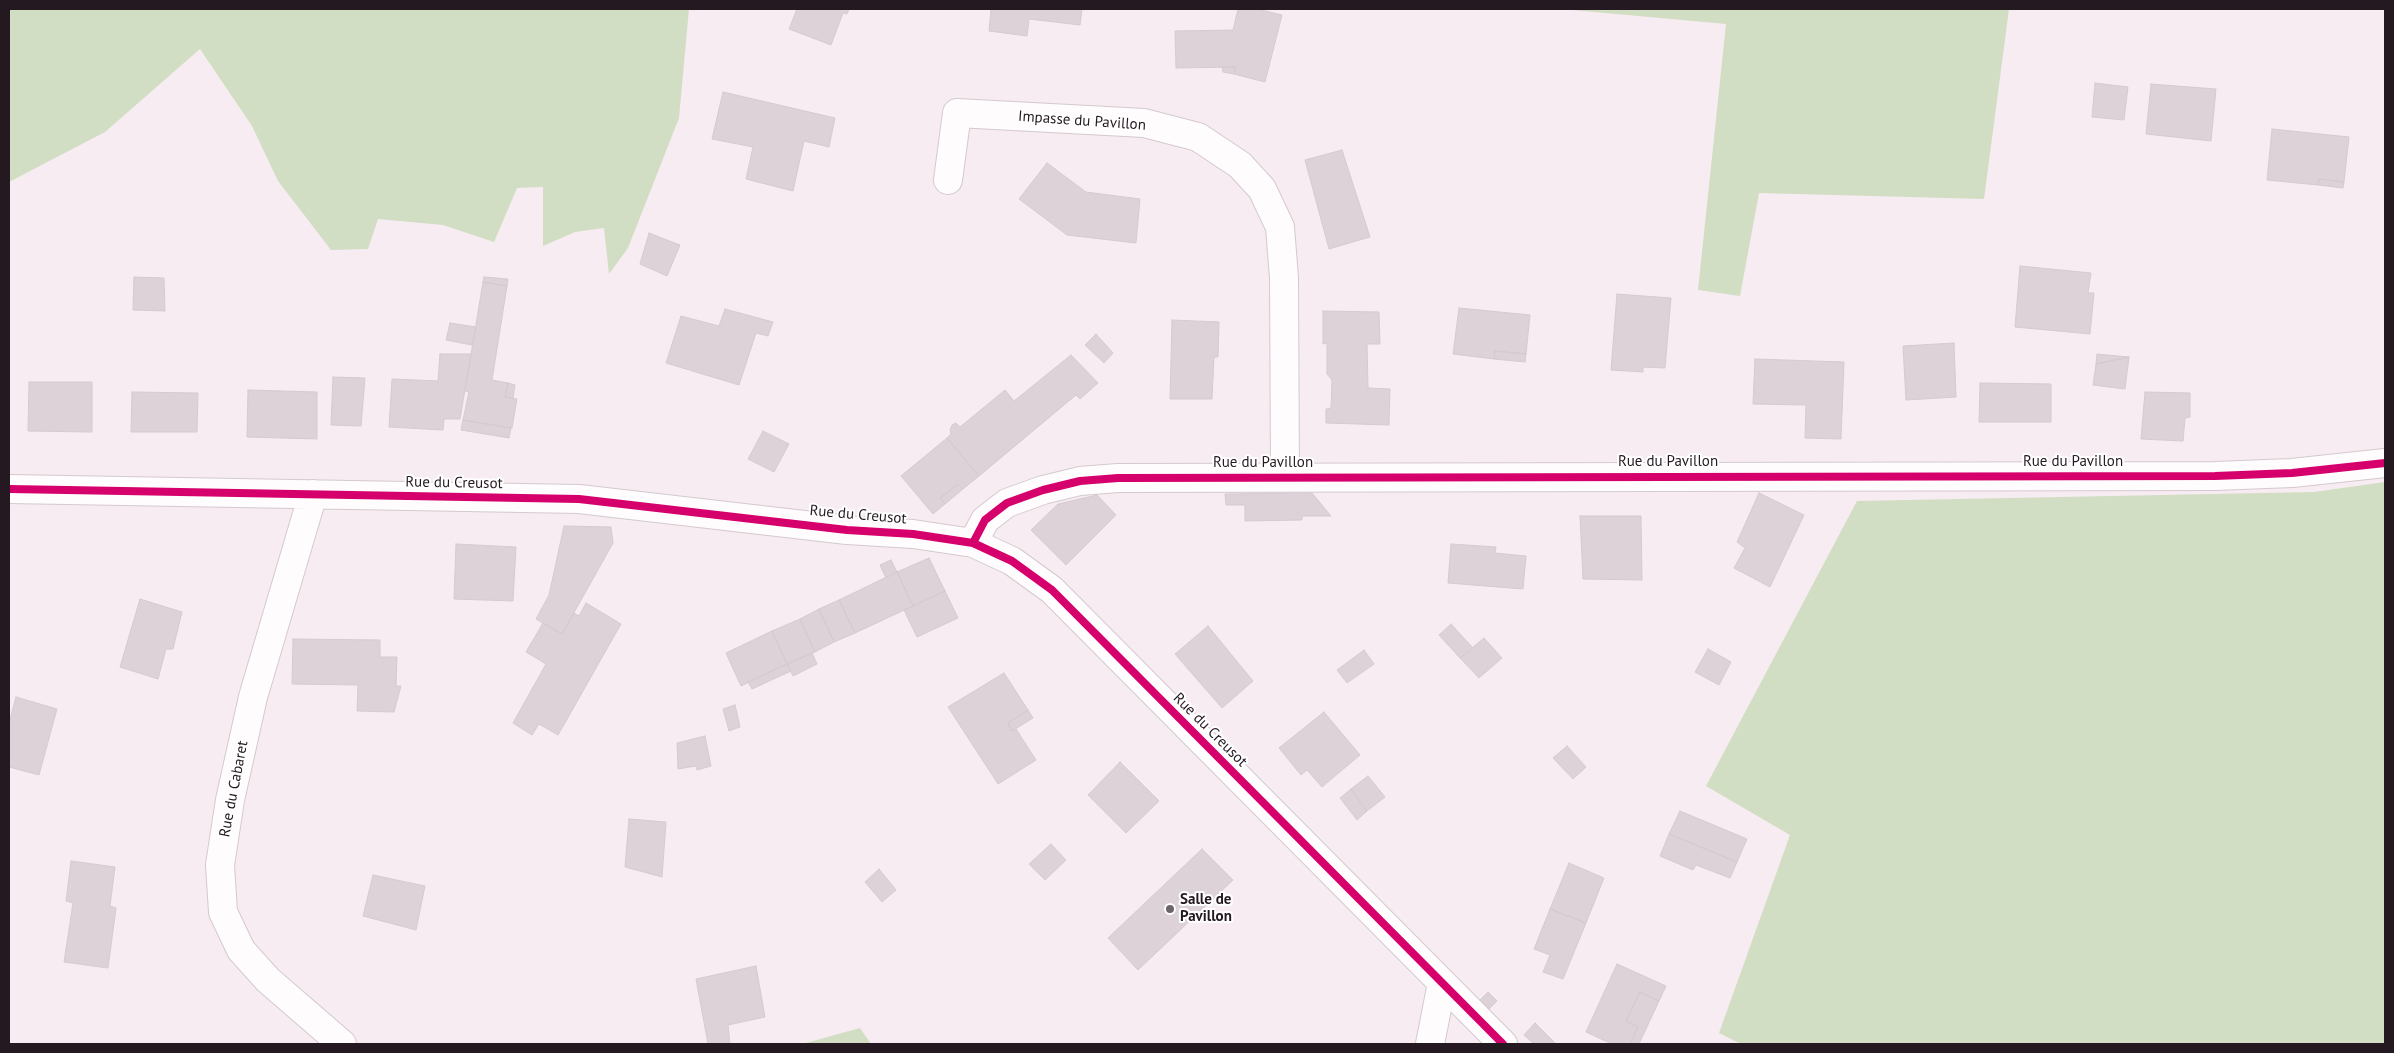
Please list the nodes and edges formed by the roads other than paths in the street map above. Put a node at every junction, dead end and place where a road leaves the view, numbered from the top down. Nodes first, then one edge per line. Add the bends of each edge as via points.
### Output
1 (948, 180) dead end
2 (2385, 463) edge
3 (1285, 476) junction
4 (10, 492) edge
5 (313, 494) junction
6 (972, 543) junction
7 (1442, 983) junction
8 (342, 1044) edge
9 (1430, 1044) edge
10 (1503, 1044) edge

1 - 3 street, Impasse du Pavillon via 957,113 1144,123 1198,137 1240,165 1262,189 1280,227 1284,278
2 - 3 street, Rue du Pavillon via 2292,473 2215,476
3 - 6 street, Rue du Pavillon via 1080,481 1007,503 985,520
4 - 5 street, Rue du Creusot
5 - 6 street, Rue du Creusot via 579,499
5 - 8 street, Rue du Cabaret via 253,697 230,800 220,865 223,912 241,950 268,980
6 - 7 street, Rue du Creusot via 1012,561 1052,590
7 - 9 street
7 - 10 street, Rue du Creusot

